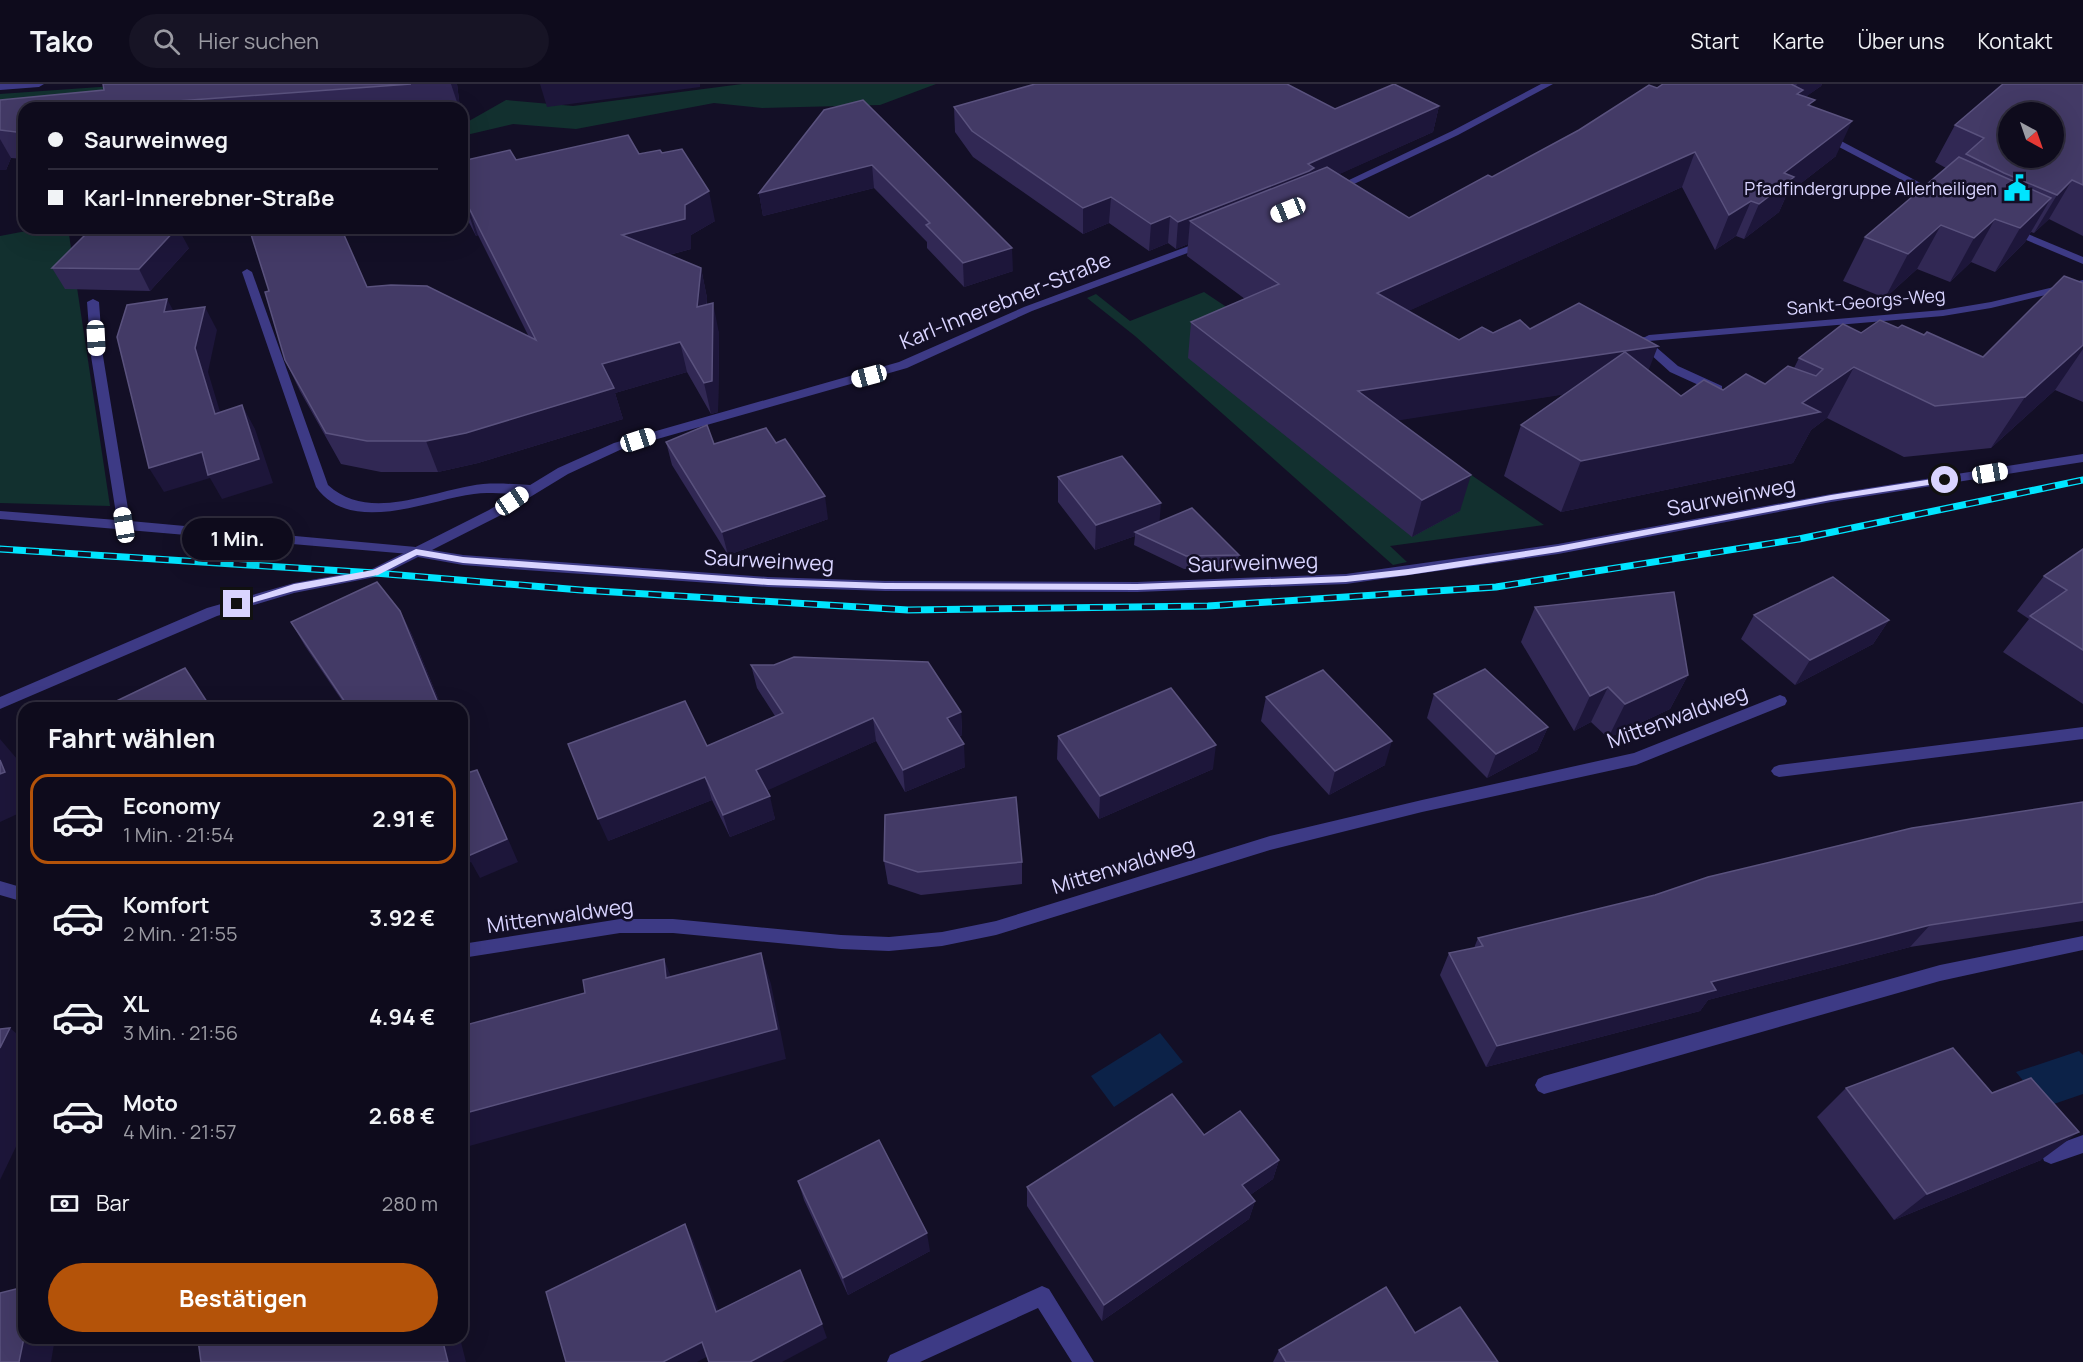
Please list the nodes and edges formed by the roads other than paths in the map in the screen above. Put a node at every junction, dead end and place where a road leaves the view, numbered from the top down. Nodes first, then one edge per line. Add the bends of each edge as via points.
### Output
1 (39, 84) edge
2 (1548, 84) edge
3 (0, 87) edge
4 (1809, 128) edge
5 (1320, 196) edge
6 (1947, 199) edge
7 (1999, 225) edge
8 (1211, 240) edge
9 (2083, 261) edge
10 (247, 272) dead end
11 (2083, 283) edge
12 (93, 302) dead end
13 (1726, 393) edge
14 (2083, 458) edge
15 (530, 489) junction
16 (0, 514) edge
17 (124, 525) junction
18 (416, 552) junction
19 (1780, 701) dead end
20 (0, 703) edge
21 (2083, 733) edge
22 (1779, 771) dead end
23 (0, 888) edge
24 (18, 892) edge
25 (2083, 943) edge
26 (468, 950) edge
27 (1544, 1085) dead end
28 (2083, 1144) edge
29 (2051, 1155) edge
30 (897, 1362) edge
31 (1084, 1362) edge

1 - 3 street
2 - 5 street
4 - 6 street
7 - 9 street
8 - 15 street, Karl-Innerebner-Straße via 1028,309 903,365 628,443
10 - 15 street via 327,495 342,503 375,508 472,490
11 - 13 street, Sankt-Georgs-Weg via 1943,313 1642,341 1674,369
12 - 17 street via 97,356
14 - 18 street, Saurweinweg via 1831,498 1558,549 1346,579 1137,587 885,586 525,565
15 - 18 street, Karl-Innerebner-Straße via 494,513
16 - 17 street, Saurweinweg
17 - 18 street, Saurweinweg
18 - 20 street, Karl-Innerebner-Straße via 375,573 294,588 212,612
19 - 26 street, Mittenwaldweg via 1636,759 1270,843 996,928 942,939 877,944 673,926 620,926
21 - 22 street
23 - 24 street
25 - 27 street via 1940,973
28 - 29 street
30 - 31 street via 1042,1296

